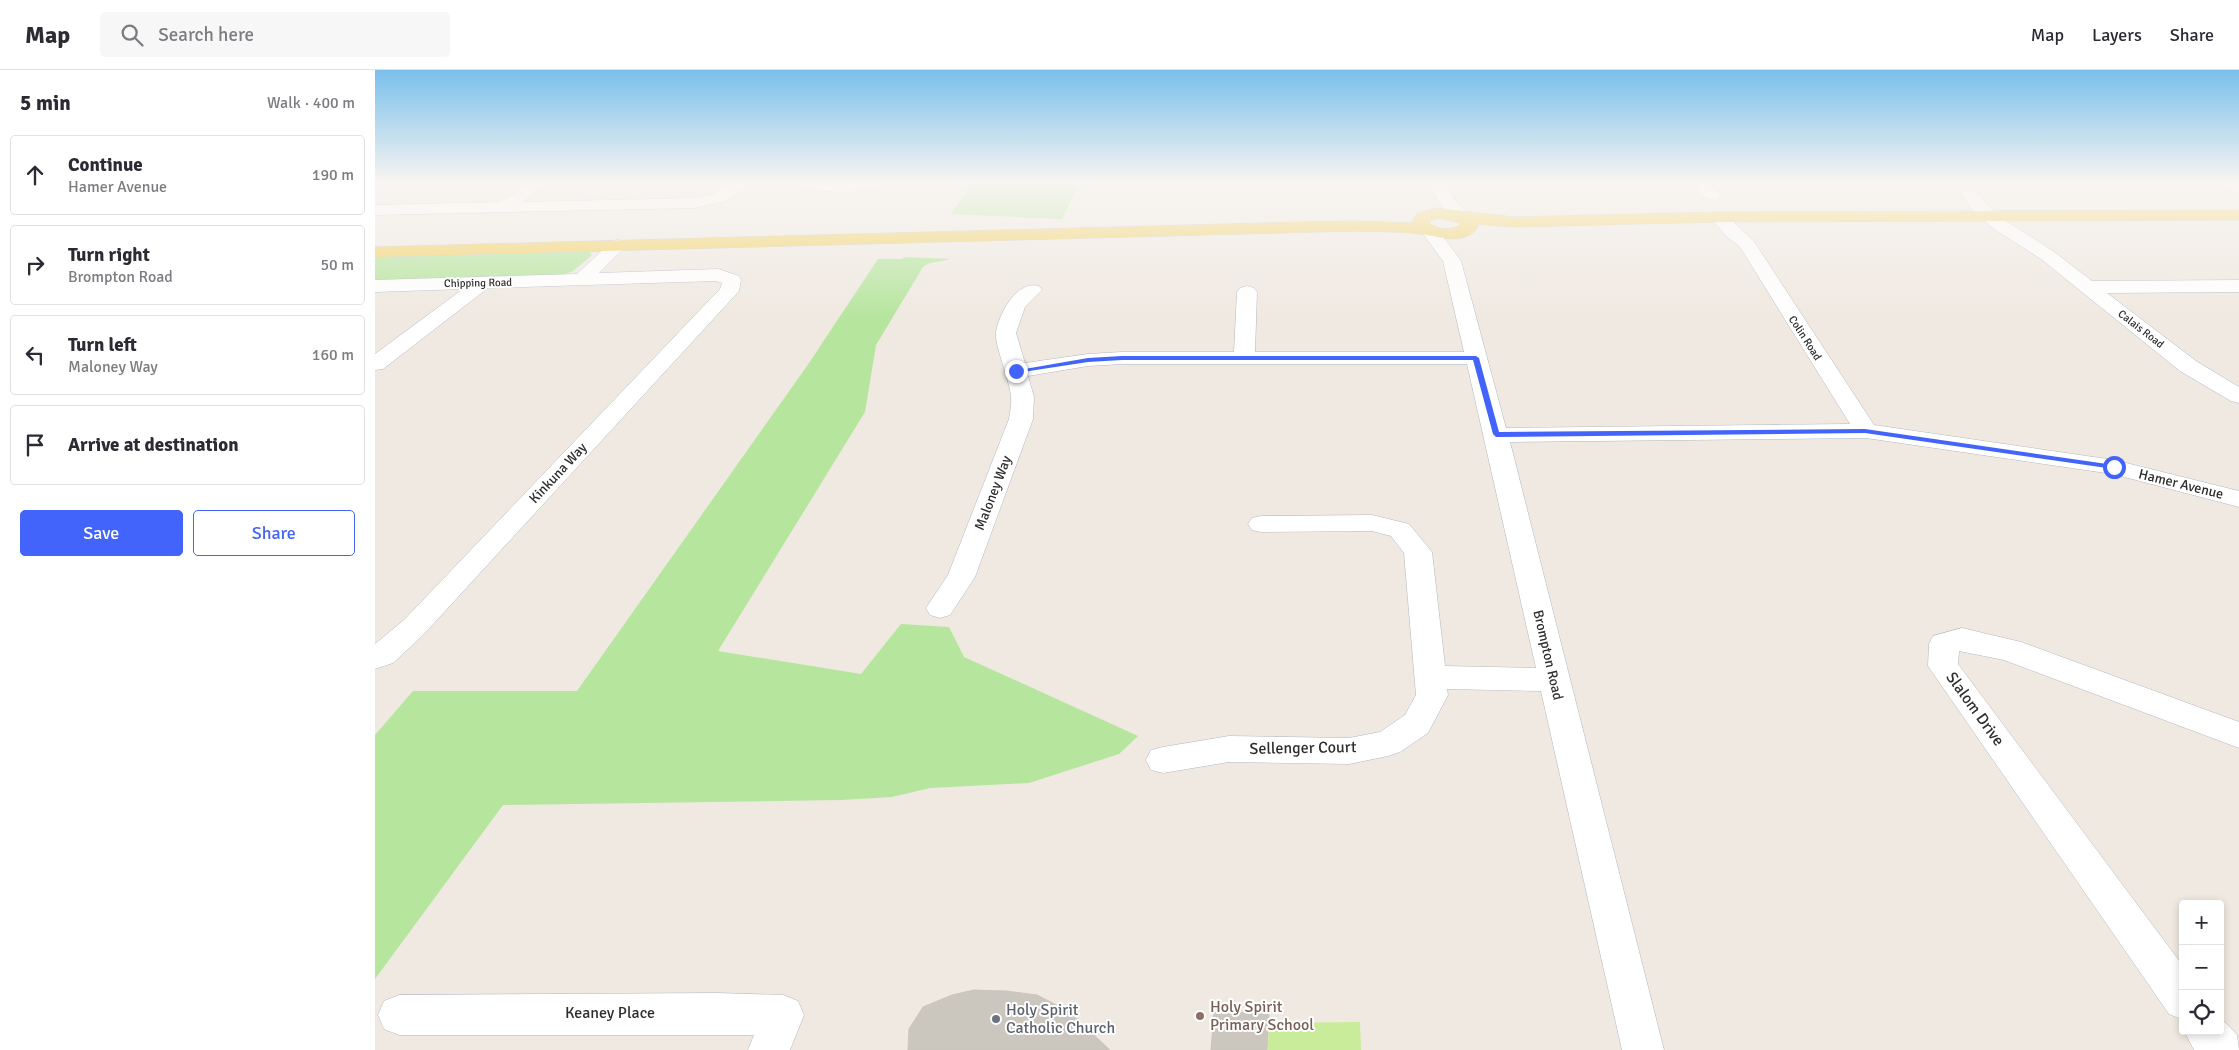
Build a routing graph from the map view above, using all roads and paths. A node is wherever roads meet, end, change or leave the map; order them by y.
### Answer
1 (1324, 227) edge
2 (1428, 227) edge
3 (1462, 227) edge
4 (1736, 227) edge
5 (2013, 227) edge
6 (618, 244) junction
7 (375, 252) edge
8 (1452, 261) junction
9 (581, 280) junction
10 (732, 280) joint
11 (483, 283) junction
12 (375, 286) edge
13 (2239, 286) edge
14 (2088, 287) junction
15 (1032, 290) dead end
16 (1247, 292) dead end
17 (1476, 358) junction
18 (1244, 359) junction
19 (375, 364) edge
20 (1016, 371) junction
21 (2239, 396) edge
22 (1865, 431) junction
23 (1496, 434) junction
24 (2239, 499) edge
25 (1261, 524) dead end
26 (940, 608) dead end
27 (375, 658) edge
28 (1431, 676) junction
29 (1554, 680) junction
30 (2239, 735) edge
31 (1163, 760) dead end
32 (2179, 994) edge
33 (399, 1015) dead end
34 (2209, 1035) edge
35 (769, 1050) edge
36 (1643, 1050) edge
37 (2222, 1050) edge

1 - 6 main road
2 - 8 street, Brompton Road
3 - 8 street
4 - 22 street, Colin Road
5 - 14 street, Calais Road
6 - 7 main road
6 - 9 street
8 - 17 street, Brompton Road
9 - 10 street, Chipping Road
9 - 11 street, Chipping Road
10 - 27 street, Kinkuna Way
11 - 12 street, Chipping Road
11 - 19 street
13 - 14 street
14 - 21 street, Calais Road
15 - 20 street, Maloney Way
16 - 18 street
17 - 18 street
17 - 23 street, Brompton Road
18 - 20 street
20 - 26 street, Maloney Way
22 - 23 street, Hamer Avenue
22 - 24 street, Hamer Avenue
23 - 29 street, Brompton Road
25 - 28 street, Sellenger Court
28 - 29 street
28 - 31 street, Sellenger Court
29 - 36 street, Brompton Road
30 - 32 street, Slalom Drive
33 - 35 street, Keaney Place
34 - 37 street

